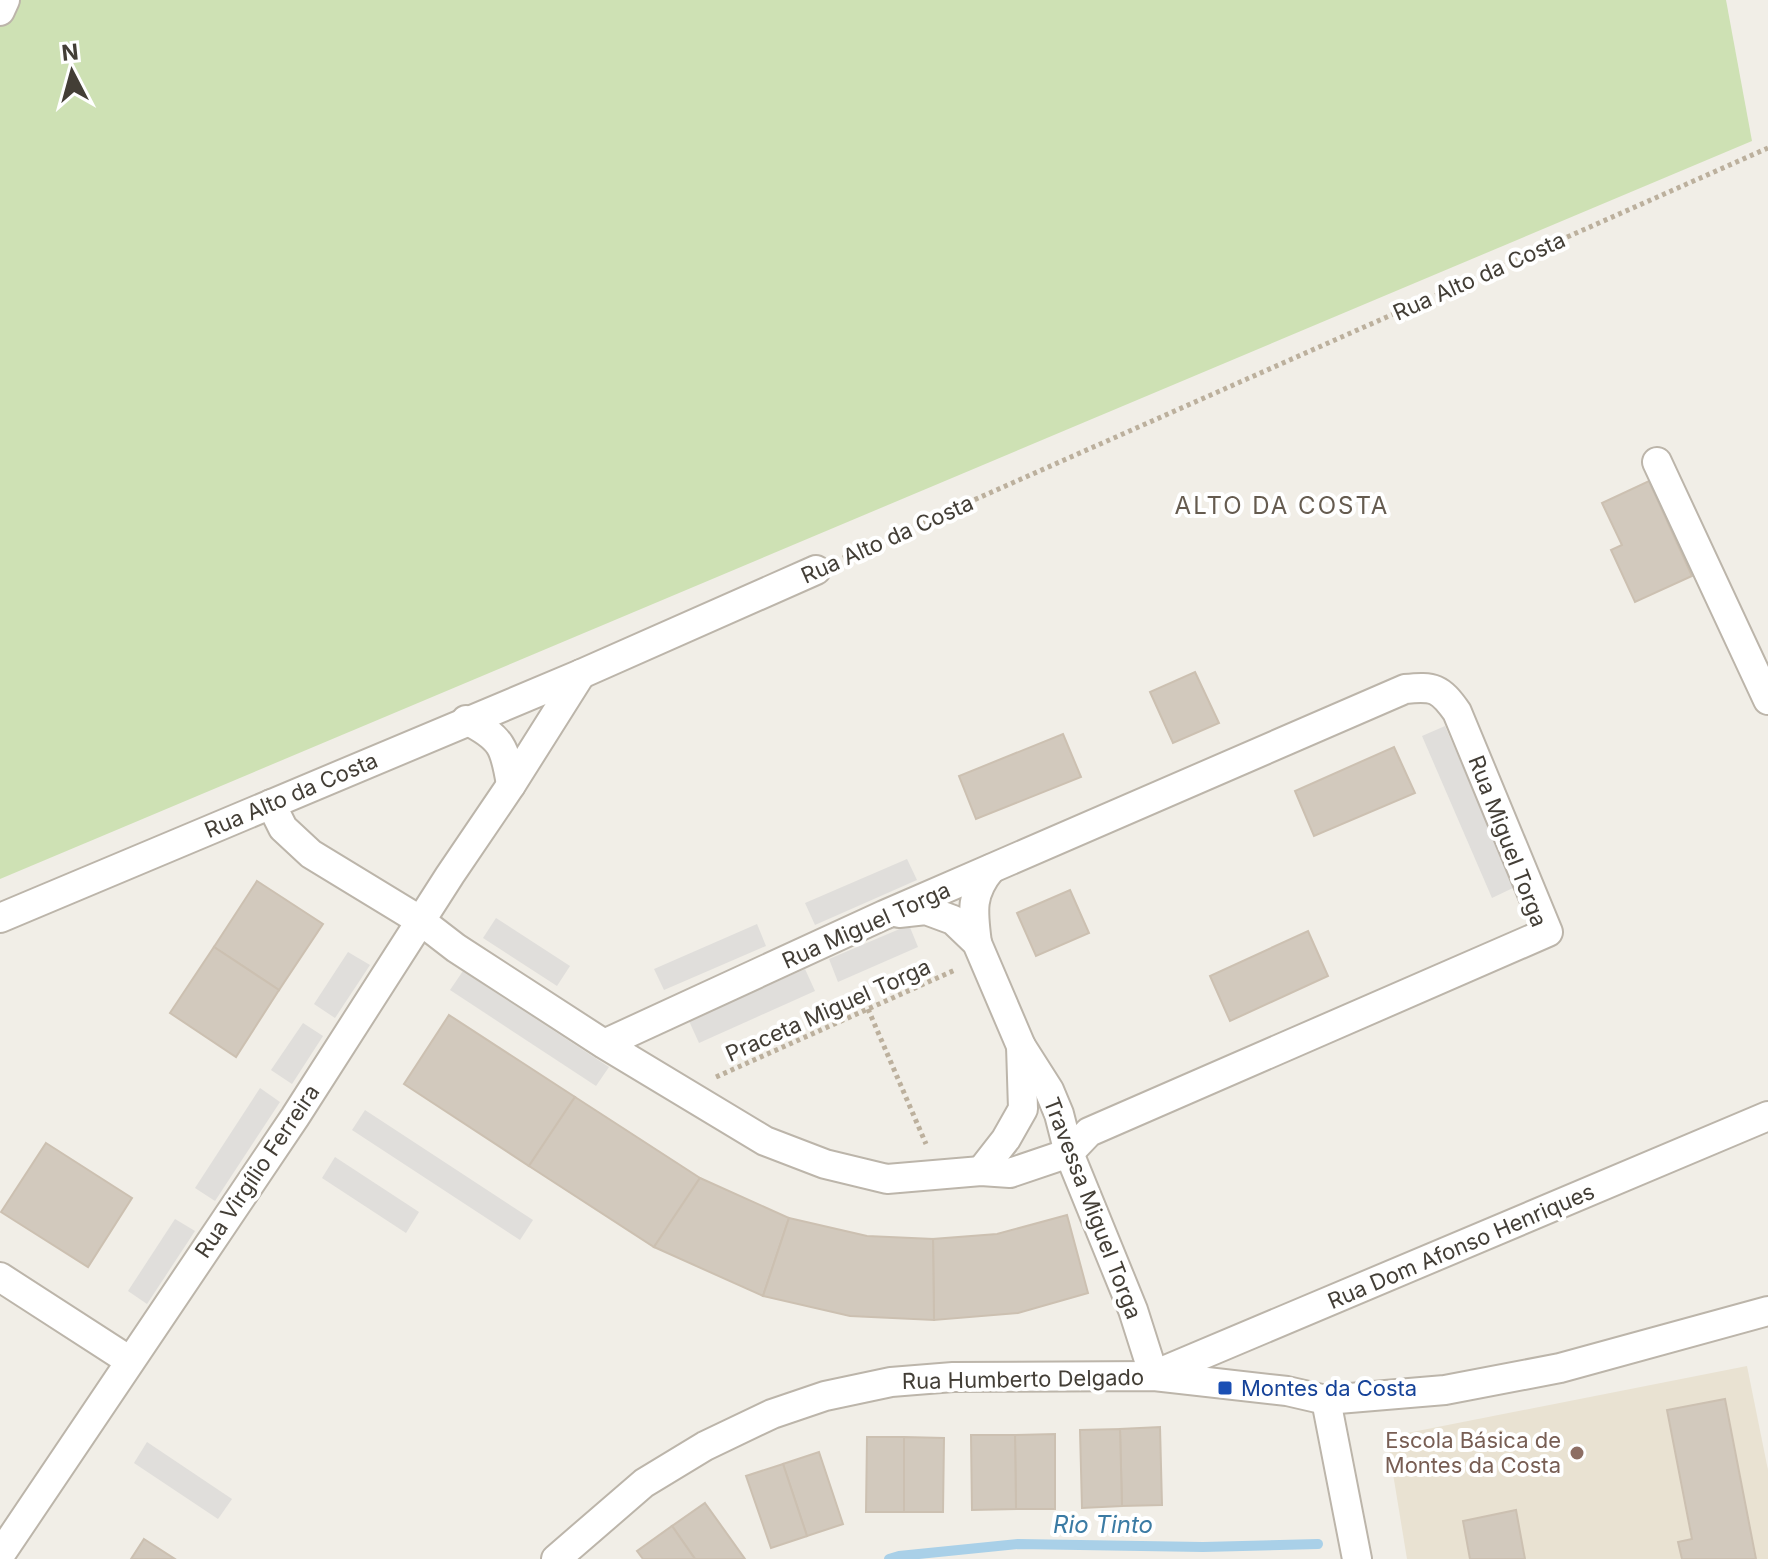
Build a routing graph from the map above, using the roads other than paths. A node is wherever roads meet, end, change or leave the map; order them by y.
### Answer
1 (5, 0) edge
2 (0, 11) edge
3 (1657, 462) dead end
4 (816, 570) road end
5 (581, 674) junction
6 (1768, 700) edge
7 (466, 720) junction
8 (511, 785) junction
9 (271, 804) junction
10 (991, 869) junction
11 (884, 915) junction
12 (0, 918) edge
13 (421, 921) junction
14 (967, 952) junction
15 (604, 1044) junction
16 (1021, 1046) junction
17 (1768, 1116) edge
18 (1069, 1153) junction
19 (981, 1171) junction
20 (0, 1277) edge
21 (1768, 1311) edge
22 (130, 1361) junction
23 (1154, 1376) junction
24 (1326, 1400) junction
25 (0, 1555) edge
26 (556, 1559) edge
27 (1357, 1559) edge

1 - 2 street
3 - 6 street
4 - 5 street, Rua Alto da Costa
5 - 7 street, Rua Alto da Costa
5 - 8 street, Rua Virgílio Ferreira
7 - 8 street
7 - 9 street, Rua Alto da Costa
8 - 13 street, Rua Virgílio Ferreira
9 - 12 street, Rua Alto da Costa
9 - 13 street, Rua Miguel Torga
10 - 11 street, Rua Miguel Torga
10 - 14 street, Travessa Miguel Torga
10 - 18 street, Rua Miguel Torga
11 - 14 street, Travessa Miguel Torga
11 - 15 street, Rua Miguel Torga
13 - 15 street, Rua Miguel Torga
13 - 22 street, Rua Virgílio Ferreira
14 - 16 street, Travessa Miguel Torga
15 - 19 street, Rua Miguel Torga
16 - 18 street, Travessa Miguel Torga
16 - 19 street, Travessa Miguel Torga
17 - 23 street, Rua Dom Afonso Henriques
18 - 19 street, Rua Miguel Torga
18 - 23 street, Travessa Miguel Torga
20 - 22 street
21 - 24 street, Rua Humberto Delgado
22 - 25 street, Rua Virgílio Ferreira
23 - 24 street, Rua Humberto Delgado
23 - 26 street, Rua Humberto Delgado
24 - 27 street

